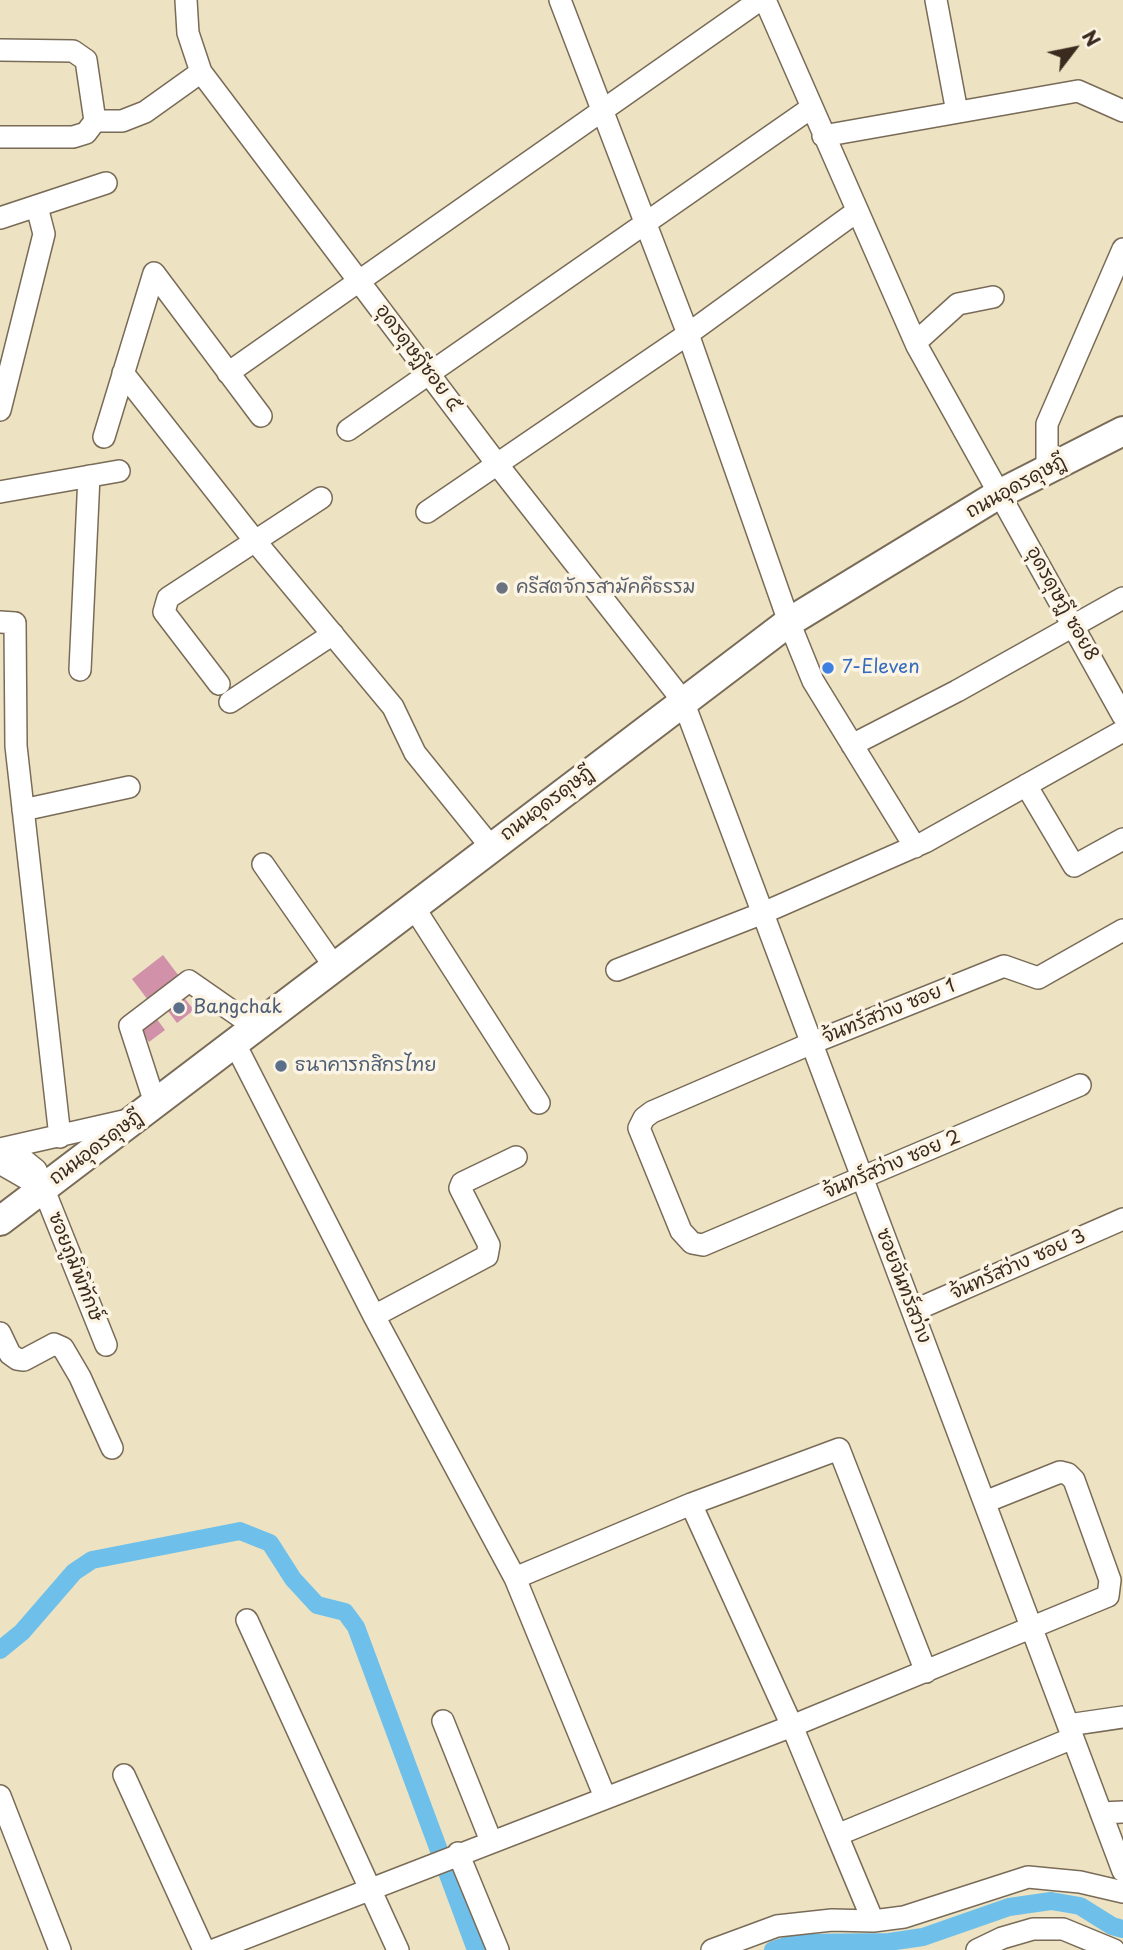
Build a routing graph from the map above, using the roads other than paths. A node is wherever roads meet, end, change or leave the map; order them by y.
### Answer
1 (186, 0) edge
2 (561, 0) edge
3 (762, 0) edge
4 (936, 0) edge
5 (0, 50) edge
6 (201, 72) junction
7 (811, 108) junction
8 (600, 111) junction
9 (1123, 111) edge
10 (957, 113) junction
11 (96, 121) junction
12 (823, 136) junction
13 (0, 137) edge
14 (106, 183) dead end
15 (37, 207) junction
16 (856, 212) junction
17 (0, 218) edge
18 (646, 222) junction
19 (1123, 249) edge
20 (358, 279) junction
21 (993, 296) dead end
22 (688, 334) junction
23 (916, 342) junction
24 (123, 373) junction
25 (228, 373) junction
26 (429, 374) junction
27 (0, 410) edge
28 (261, 416) dead end
29 (348, 430) dead end
30 (1123, 431) edge
31 (104, 436) dead end
32 (497, 464) junction
33 (1047, 468) junction
34 (119, 471) dead end
35 (89, 476) junction
36 (0, 492) edge
37 (999, 494) junction
38 (321, 498) dead end
39 (427, 512) dead end
40 (255, 541) junction
41 (1123, 598) edge
42 (0, 622) edge
43 (789, 622) junction
44 (1074, 625) junction
45 (333, 634) junction
46 (80, 670) dead end
47 (6, 696) edge
48 (683, 701) junction
49 (1123, 716) edge
50 (1123, 730) edge
51 (852, 745) junction
52 (8, 748) edge
53 (1026, 785) junction
54 (129, 786) dead end
55 (23, 810) junction
56 (1123, 839) edge
57 (491, 847) junction
58 (915, 847) junction
59 (263, 864) dead end
60 (413, 906) junction
61 (763, 913) junction
62 (1123, 930) edge
63 (334, 966) junction
64 (618, 970) dead end
65 (244, 1034) junction
66 (812, 1043) junction
67 (1080, 1085) dead end
68 (539, 1103) dead end
69 (145, 1110) junction
70 (60, 1137) junction
71 (0, 1151) edge
72 (516, 1157) dead end
73 (0, 1163) edge
74 (863, 1178) junction
75 (43, 1188) junction
76 (1123, 1219) edge
77 (0, 1221) edge
78 (703, 1245) joint
79 (913, 1311) junction
80 (374, 1316) junction
81 (0, 1333) edge
82 (106, 1345) dead end
83 (112, 1448) dead end
84 (985, 1502) junction
85 (691, 1504) junction
86 (516, 1578) junction
87 (247, 1620) dead end
88 (1032, 1629) junction
89 (926, 1672) junction
90 (1123, 1717) edge
91 (443, 1721) dead end
92 (792, 1726) junction
93 (1071, 1732) junction
94 (124, 1774) dead end
95 (0, 1796) edge
96 (605, 1797) junction
97 (1123, 1812) edge
98 (1101, 1813) junction
99 (837, 1835) junction
100 (491, 1841) junction
101 (447, 1857) junction
102 (1123, 1871) edge
103 (368, 1888) junction
104 (1123, 1892) edge
105 (873, 1921) junction
106 (1103, 1948) edge
107 (60, 1950) edge
108 (204, 1950) edge
109 (214, 1950) edge
110 (398, 1950) edge
111 (498, 1950) edge
112 (712, 1950) edge
113 (977, 1950) edge

1 - 6 street, อุดรดุษฎีซอย ๕
2 - 8 street
3 - 7 street, อุดรดุษฎี ซอย8
3 - 8 street
4 - 10 street
5 - 11 street
6 - 11 street
6 - 20 street, อุดรดุษฎีซอย ๕
7 - 12 street, อุดรดุษฎี ซอย8
7 - 18 street
8 - 18 street
8 - 20 street
9 - 10 street
10 - 12 street
11 - 13 street
12 - 16 street, อุดรดุษฎี ซอย8
14 - 15 street
15 - 17 street
15 - 27 street
16 - 22 street
16 - 23 street, อุดรดุษฎี ซอย8
18 - 22 street
18 - 26 street
19 - 33 street
20 - 25 street
20 - 26 street, อุดรดุษฎีซอย ๕
21 - 23 street
22 - 32 street
22 - 43 street
23 - 37 street, อุดรดุษฎี ซอย8
24 - 25 street
24 - 31 street
24 - 40 street
25 - 28 street
26 - 29 street
26 - 32 street, อุดรดุษฎีซอย ๕
30 - 33 main road, ถนนอุดรดุษฎี
32 - 39 street
32 - 48 street, อุดรดุษฎีซอย ๕
33 - 37 main road, ถนนอุดรดุษฎี
34 - 35 street
35 - 36 street
35 - 46 street
37 - 43 main road, ถนนอุดรดุษฎี
37 - 44 street, อุดรดุษฎี ซอย8
38 - 40 street
40 - 45 street
40 - 45 street
41 - 44 street
42 - 47 street
43 - 48 main road, ถนนอุดรดุษฎี
43 - 51 street
44 - 49 street, อุดรดุษฎี ซอย8
44 - 51 street
45 - 57 street
47 - 52 street
48 - 57 main road, ถนนอุดรดุษฎี
48 - 61 street, ซอยจันทร์สว่าง
50 - 53 street
51 - 58 street
52 - 55 street
53 - 56 street
53 - 58 street
54 - 55 street
55 - 70 street
57 - 60 main road, ถนนอุดรดุษฎี
58 - 61 street
59 - 63 street
60 - 63 main road, ถนนอุดรดุษฎี
60 - 68 street
61 - 64 street
61 - 66 street, ซอยจันทร์สว่าง
62 - 66 street, จ้นทร์สว่าง ซอย 1
63 - 65 main road, ถนนอุดรดุษฎี
65 - 69 main road, ถนนอุดรดุษฎี
65 - 69 street
65 - 80 street
66 - 74 street, ซอยจันทร์สว่าง
66 - 78 street, จ้นทร์สว่าง ซอย 1
67 - 74 street, จ้นทร์สว่าง ซอย 2
69 - 70 street
69 - 75 main road, ถนนอุดรดุษฎี
70 - 71 street
71 - 75 street, ซอยภูมิพิทักษ์
72 - 80 street
73 - 75 street
74 - 78 street, จ้นทร์สว่าง ซอย 2
74 - 79 street, ซอยจันทร์สว่าง
75 - 77 main road, ถนนอุดรดุษฎี
75 - 82 street, ซอยภูมิพิทักษ์
76 - 79 street, จ้นทร์สว่าง ซอย 3
79 - 84 street, ซอยจันทร์สว่าง
80 - 86 street
81 - 83 street
84 - 88 street, ซอยจันทร์สว่าง
84 - 88 street
85 - 86 street
85 - 89 street
85 - 92 street
86 - 96 street
87 - 103 street
88 - 89 street
88 - 93 street, ซอยจันทร์สว่าง
89 - 92 street
90 - 93 street
91 - 100 street
92 - 96 street
92 - 99 street
93 - 98 street, ซอยจันทร์สว่าง
93 - 99 street
94 - 108 street
95 - 107 street
96 - 100 street
97 - 98 street
98 - 102 street, ซอยจันทร์สว่าง
99 - 105 street
100 - 101 street
101 - 103 street
101 - 111 street
103 - 109 street
103 - 110 street
104 - 105 street
105 - 112 street
106 - 113 street

